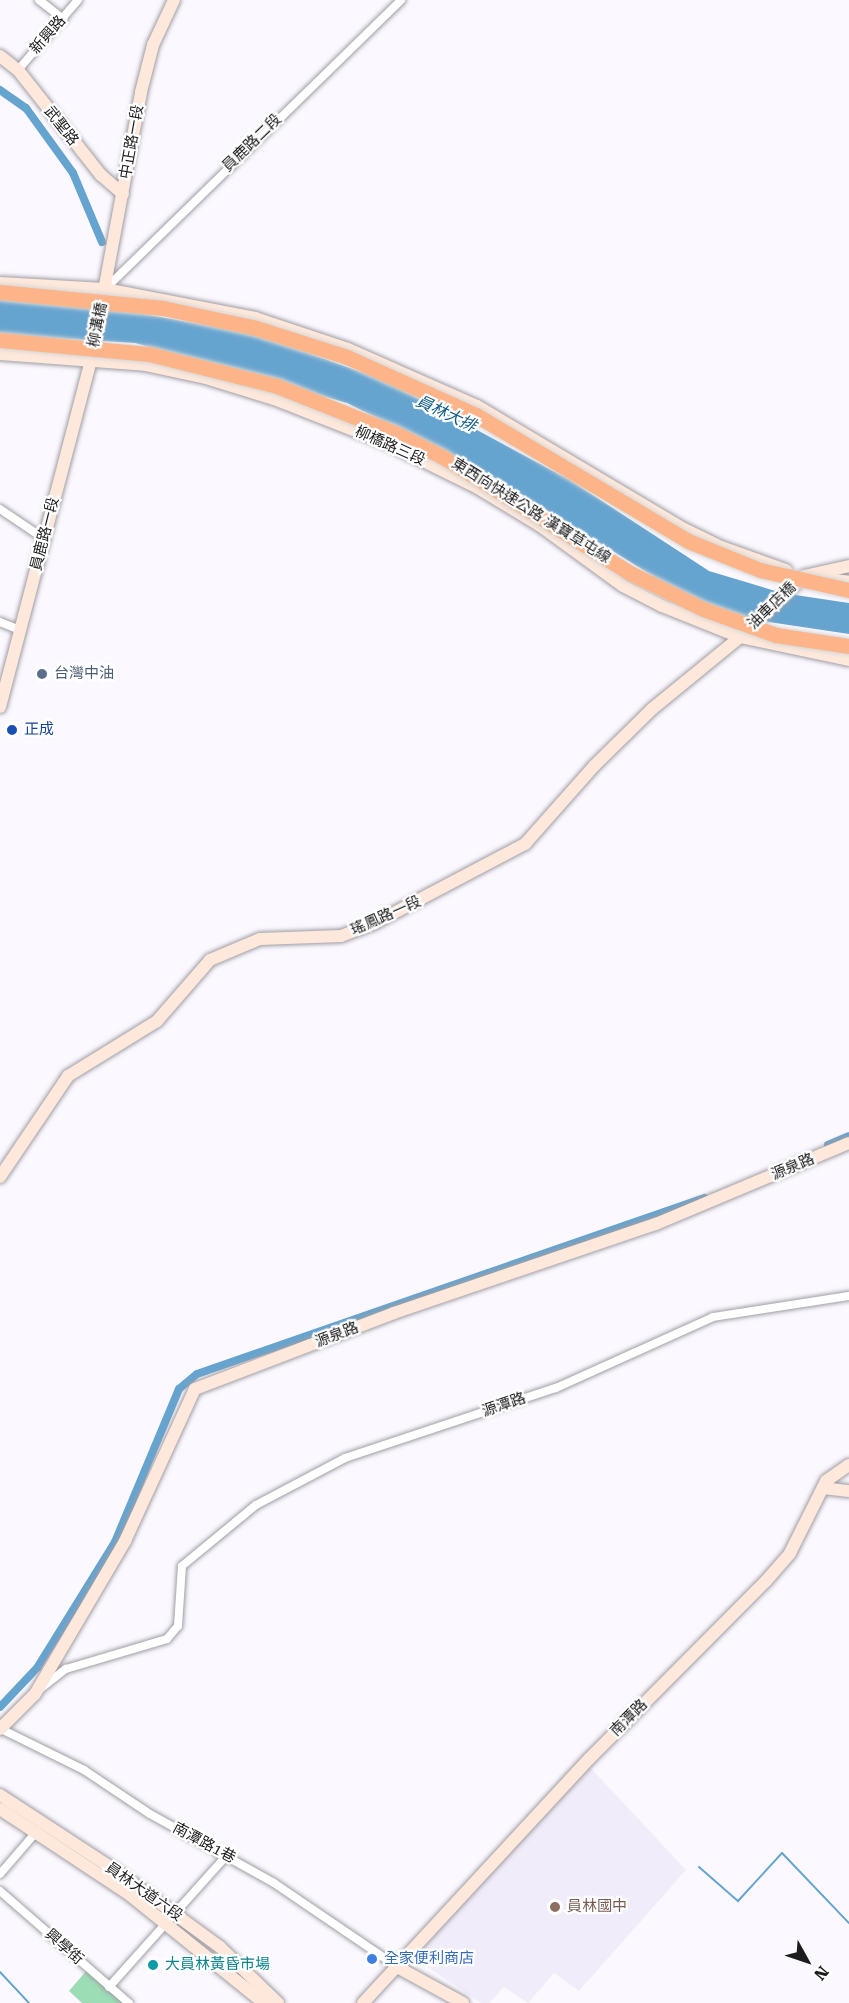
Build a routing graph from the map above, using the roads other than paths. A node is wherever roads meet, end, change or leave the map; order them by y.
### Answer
1 (39, 0) edge
2 (78, 0) edge
3 (174, 0) edge
4 (401, 0) edge
5 (63, 19) junction
6 (0, 56) edge
7 (18, 70) junction
8 (123, 194) junction
9 (0, 283) edge
10 (105, 289) junction
11 (0, 292) edge
12 (0, 340) edge
13 (0, 354) edge
14 (90, 360) junction
15 (0, 509) edge
16 (44, 538) junction
17 (849, 566) edge
18 (804, 576) junction
19 (849, 582) edge
20 (849, 590) edge
21 (0, 622) edge
22 (20, 630) junction
23 (740, 637) junction
24 (849, 646) edge
25 (849, 660) edge
26 (0, 708) edge
27 (849, 1143) edge
28 (0, 1177) edge
29 (849, 1296) edge
30 (849, 1465) edge
31 (822, 1488) junction
32 (849, 1491) edge
33 (35, 1694) junction
34 (0, 1728) edge
35 (0, 1795) edge
36 (0, 1809) edge
37 (38, 1831) junction
38 (227, 1855) junction
39 (0, 1874) edge
40 (0, 1891) edge
41 (170, 1918) junction
42 (399, 1968) junction
43 (109, 1986) junction
44 (129, 2003) edge
45 (264, 2003) edge
46 (278, 2003) edge
47 (363, 2003) edge
48 (463, 2003) edge

1 - 5 street
2 - 5 street, 新興路
3 - 8 main road, 中正路一段
4 - 10 street, 員鹿路二段
5 - 7 street, 新興路
6 - 7 main road, 武聖路
7 - 8 main road, 武聖路
8 - 10 main road, 中正路一段
9 - 10 main road
10 - 14 main road, 柳溝橋
10 - 18 main road
11 - 20 highway, bridge
12 - 24 highway, 東西向快速公路 漢寶草屯線, bridge
13 - 14 main road, 柳橋路三段
14 - 16 main road, 員鹿路一段
14 - 23 main road, 柳橋路三段
15 - 16 street
16 - 22 main road, 員鹿路一段
17 - 18 main road
18 - 19 main road
18 - 23 main road, 油車店橋
21 - 22 street
22 - 26 main road, 員鹿路一段
23 - 25 main road, 柳橋路三段
23 - 28 main road, 瑤鳳路一段
27 - 33 main road, 源泉路
29 - 33 street, 源潭路
30 - 31 main road, 南潭路
31 - 32 main road
31 - 42 main road, 南潭路
33 - 34 main road, 源泉路
34 - 38 street, 南潭路1巷
35 - 41 main road, 員林大道六段
36 - 37 main road, 員林大道六段
37 - 39 street
37 - 41 main road, 員林大道六段
38 - 41 street
38 - 42 street, 南潭路1巷
40 - 43 street, 興學街
41 - 43 street
41 - 45 main road, 員林大道六段
41 - 46 main road, 員林大道六段
42 - 47 main road, 南潭路
42 - 48 main road
43 - 44 street, 興學街

